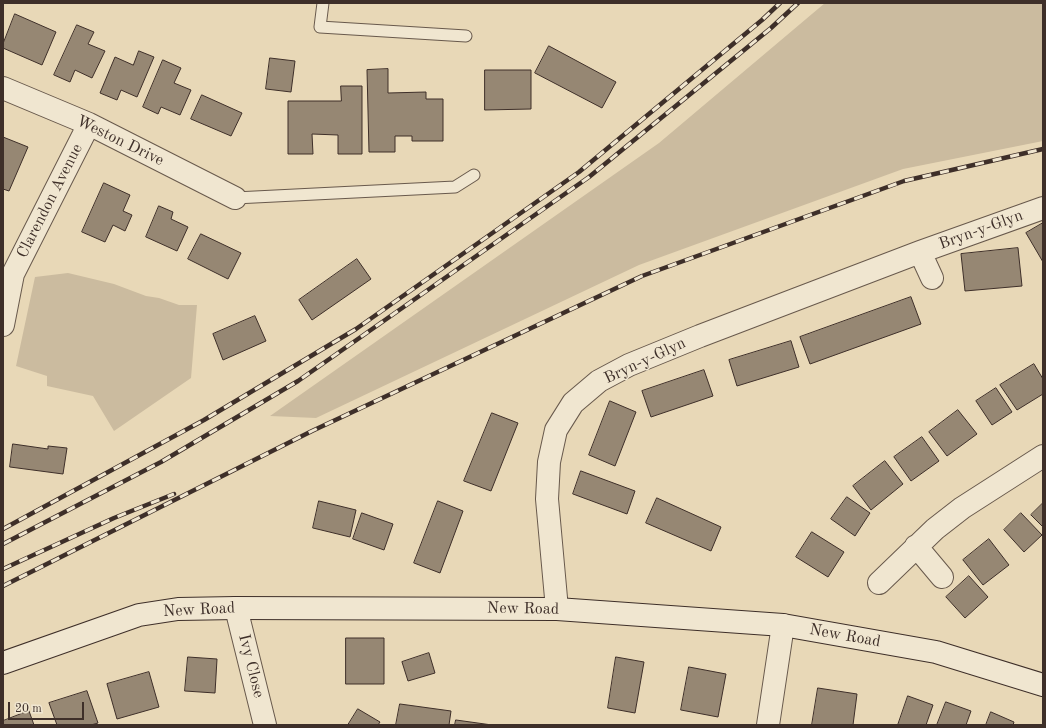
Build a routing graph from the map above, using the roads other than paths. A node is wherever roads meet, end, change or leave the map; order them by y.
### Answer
1 (323, 3) edge
2 (466, 36) dead end
3 (3, 88) edge
4 (89, 124) junction
5 (474, 175) dead end
6 (235, 198) joint
7 (1043, 208) edge
8 (920, 252) junction
9 (932, 278) dead end
10 (3, 325) edge
11 (1043, 456) edge
12 (916, 546) junction
13 (942, 577) dead end
14 (879, 583) dead end
15 (236, 608) junction
16 (557, 609) junction
17 (783, 625) junction
18 (3, 663) edge
19 (1043, 685) edge
20 (265, 725) edge
21 (768, 725) edge

1 - 2 lane
3 - 4 street, Weston Drive
4 - 6 street, Weston Drive
4 - 10 street, Clarendon Avenue
5 - 6 lane
7 - 8 street, Bryn-y-Glyn
8 - 9 street, Bryn-y-Glyn
8 - 16 street, Bryn-y-Glyn
11 - 12 street
12 - 13 street
12 - 14 street
15 - 16 street, New Road
15 - 18 street, New Road
15 - 20 street, Ivy Close
16 - 17 street, New Road
17 - 19 street, New Road
17 - 21 street

